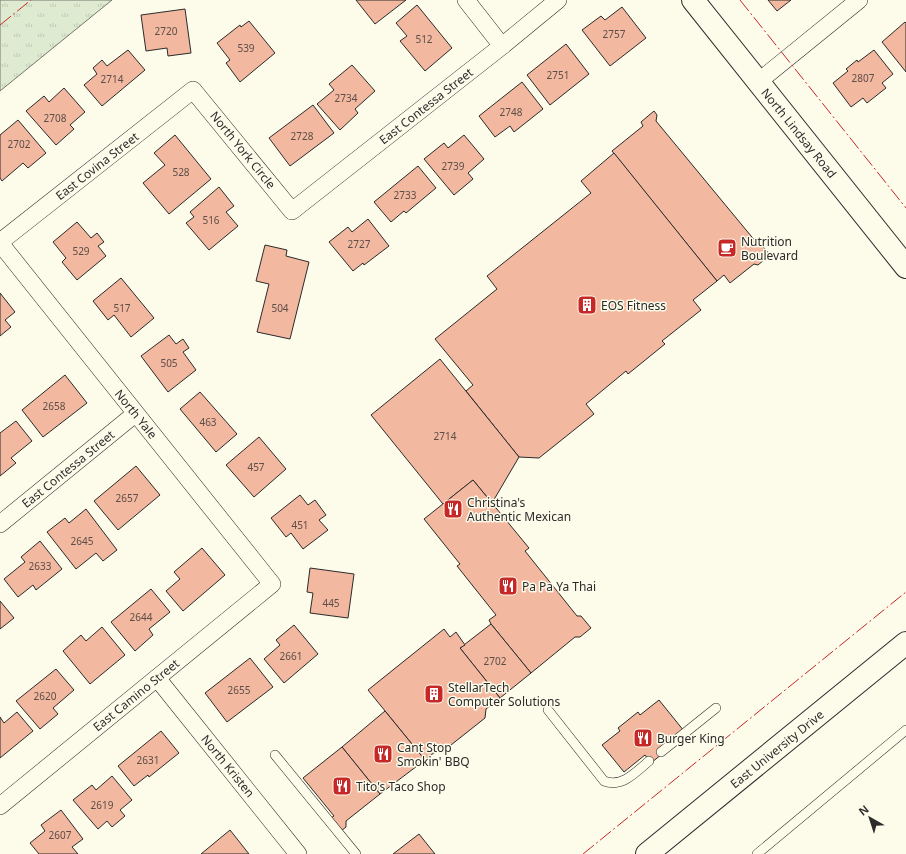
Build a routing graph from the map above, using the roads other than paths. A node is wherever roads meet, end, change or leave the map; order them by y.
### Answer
1 (466, 0) edge
2 (558, 0) edge
3 (692, 0) edge
4 (859, 0) edge
5 (502, 46) junction
6 (758, 82) junction
7 (193, 90) joint
8 (292, 211) joint
9 (0, 243) edge
10 (906, 267) edge
11 (135, 414) junction
12 (0, 524) edge
13 (272, 584) joint
14 (906, 643) edge
15 (157, 678) junction
16 (716, 708) dead end
17 (548, 710) dead end
18 (906, 730) edge
19 (660, 752) dead end
20 (275, 754) dead end
21 (649, 761) dead end
22 (0, 806) edge
23 (298, 854) edge
24 (356, 854) edge
25 (647, 854) edge
26 (757, 854) edge

1 - 5 street
2 - 5 street, East Contessa Street
3 - 6 main road, North Lindsay Road
4 - 6 street
5 - 8 street, East Contessa Street
6 - 10 main road, North Lindsay Road
7 - 8 street, North York Circle
7 - 9 street, East Covina Street
9 - 11 street, North Yale
11 - 12 street, East Contessa Street
11 - 13 street, North Yale
13 - 15 street, East Camino Street
14 - 25 main road, East University Drive
15 - 22 street, East Camino Street
15 - 23 street, North Kristen
16 - 19 lane
17 - 21 lane
18 - 26 lane
20 - 24 lane

